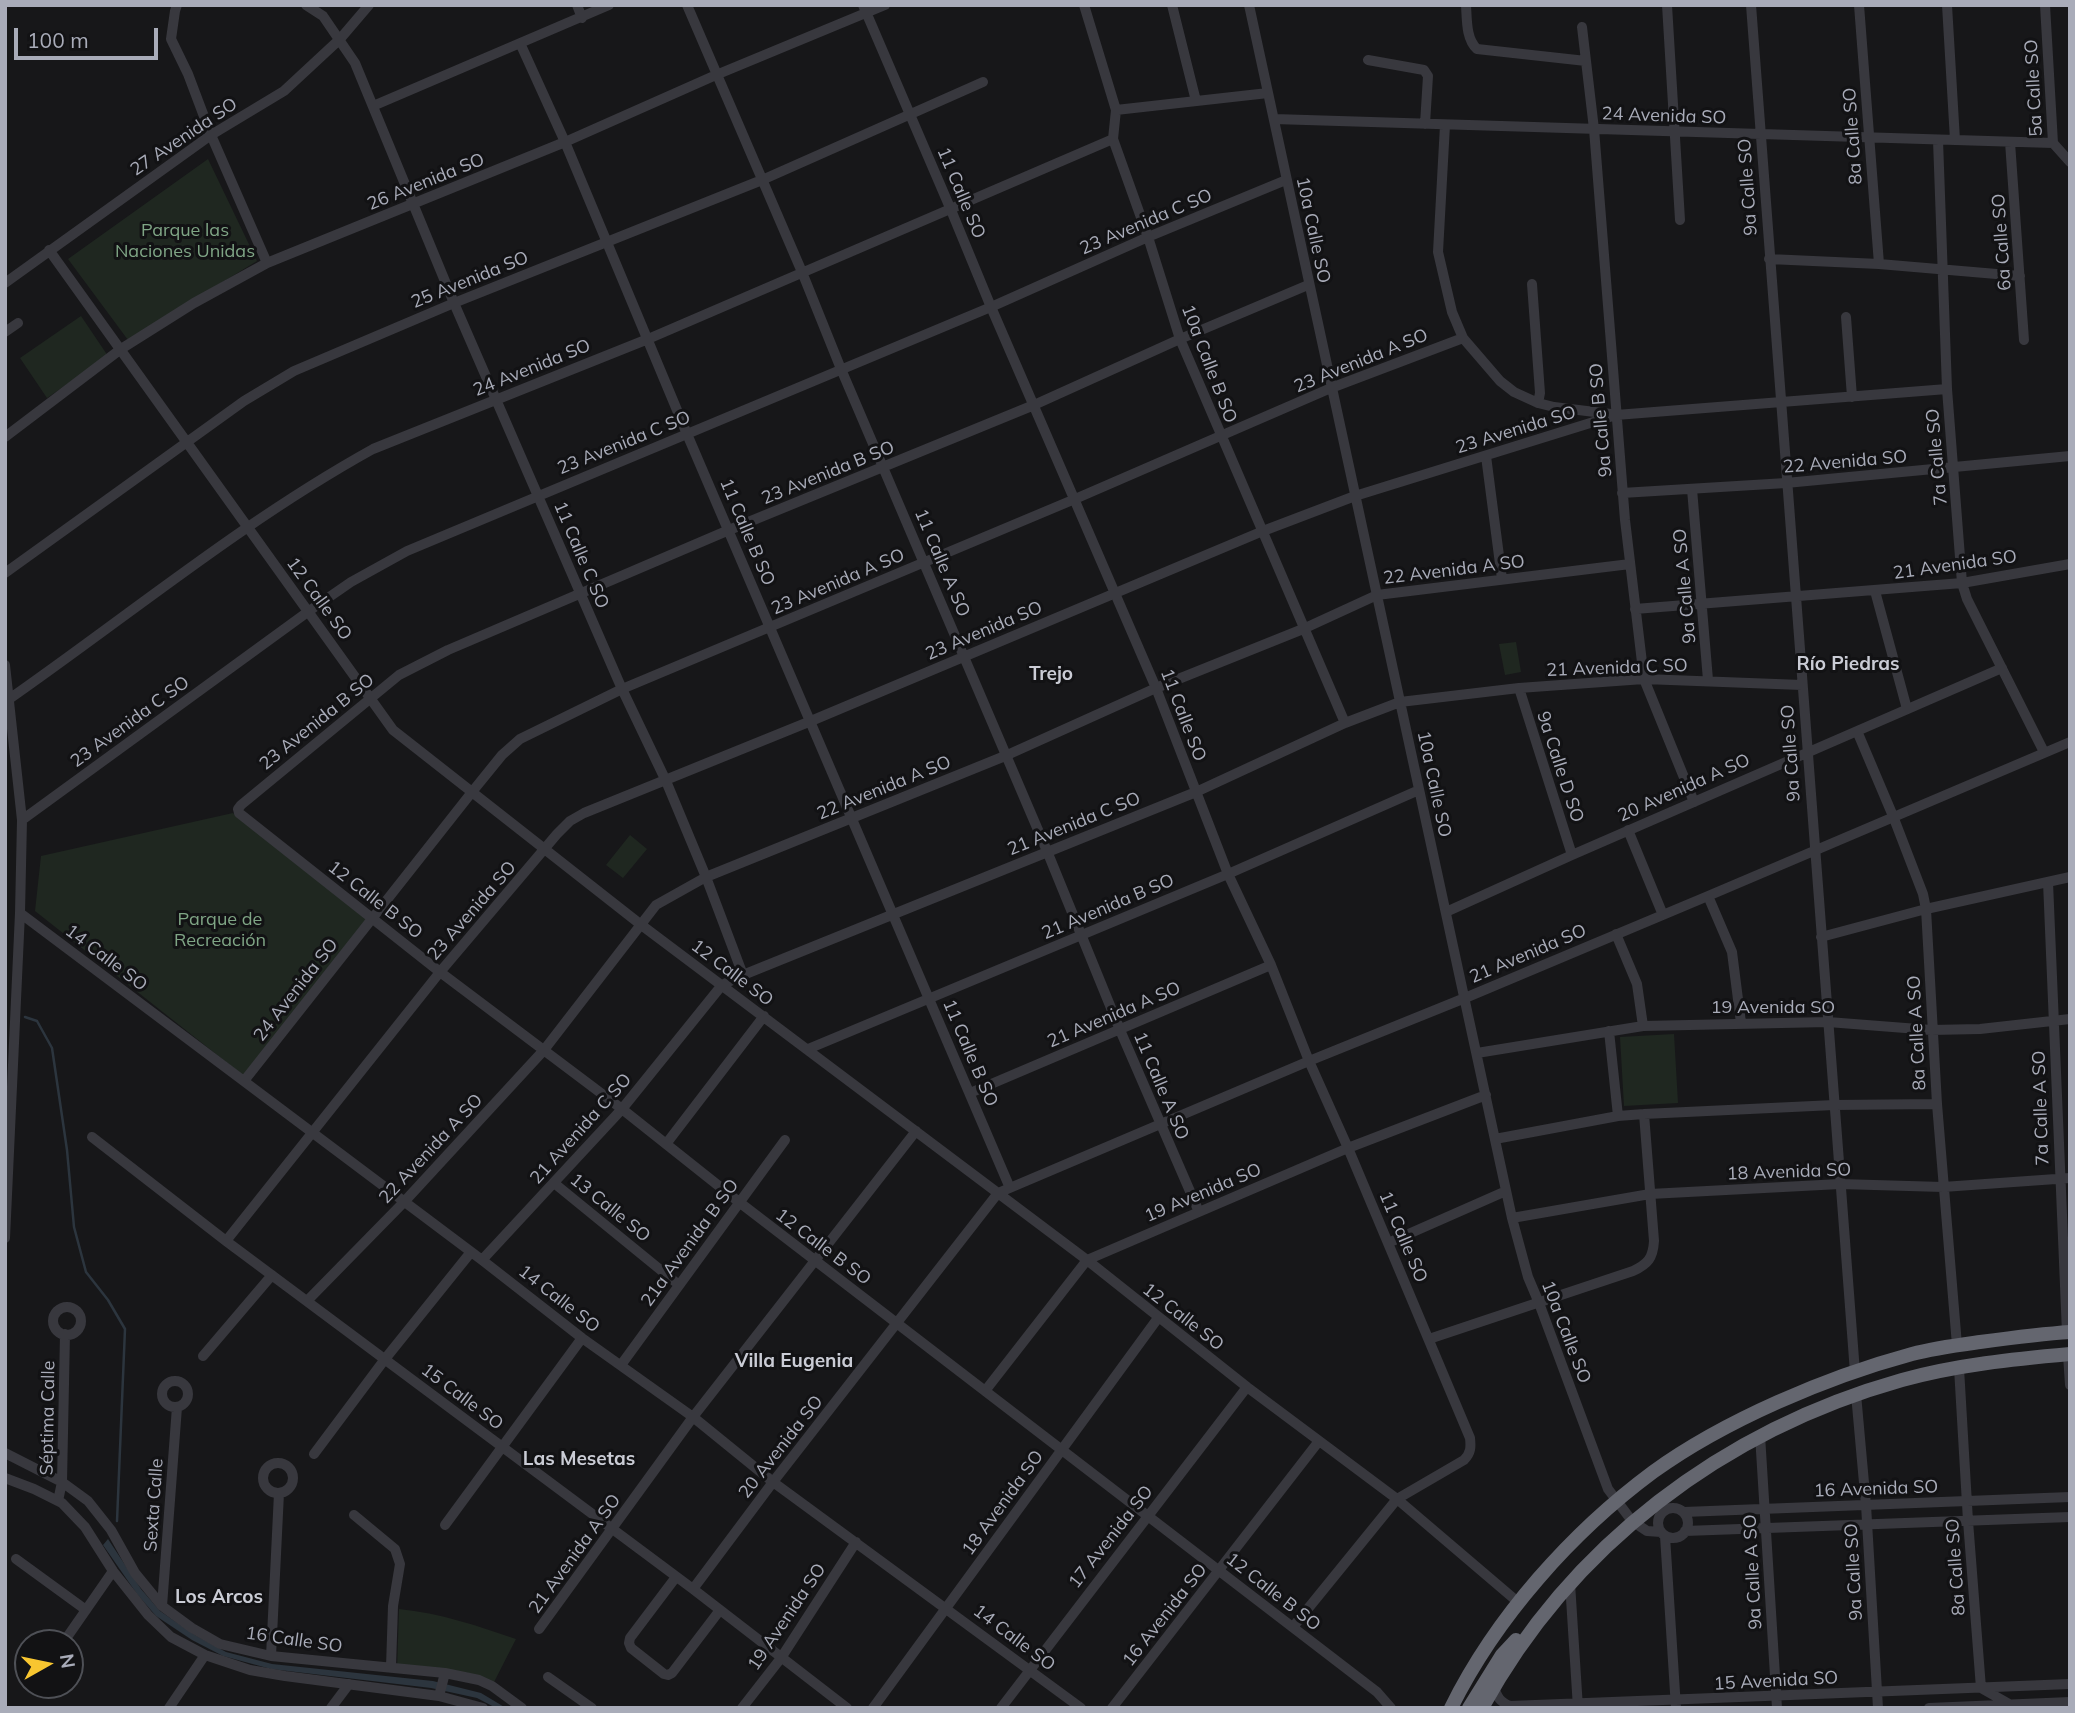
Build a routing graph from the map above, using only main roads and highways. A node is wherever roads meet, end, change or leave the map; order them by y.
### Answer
1 (2068, 1332) edge
2 (2019, 1337) junction
3 (2069, 1354) edge
4 (1959, 1368) junction
5 (1855, 1372) junction
6 (1826, 1405) junction
7 (1540, 1618) junction
8 (1451, 1708) edge
9 (1469, 1708) edge
10 (1482, 1708) edge

1 - 2 highway
2 - 4 highway
2 - 5 highway
3 - 4 highway
4 - 6 highway
5 - 6 highway
5 - 8 highway
6 - 7 highway
7 - 9 highway
7 - 10 highway

